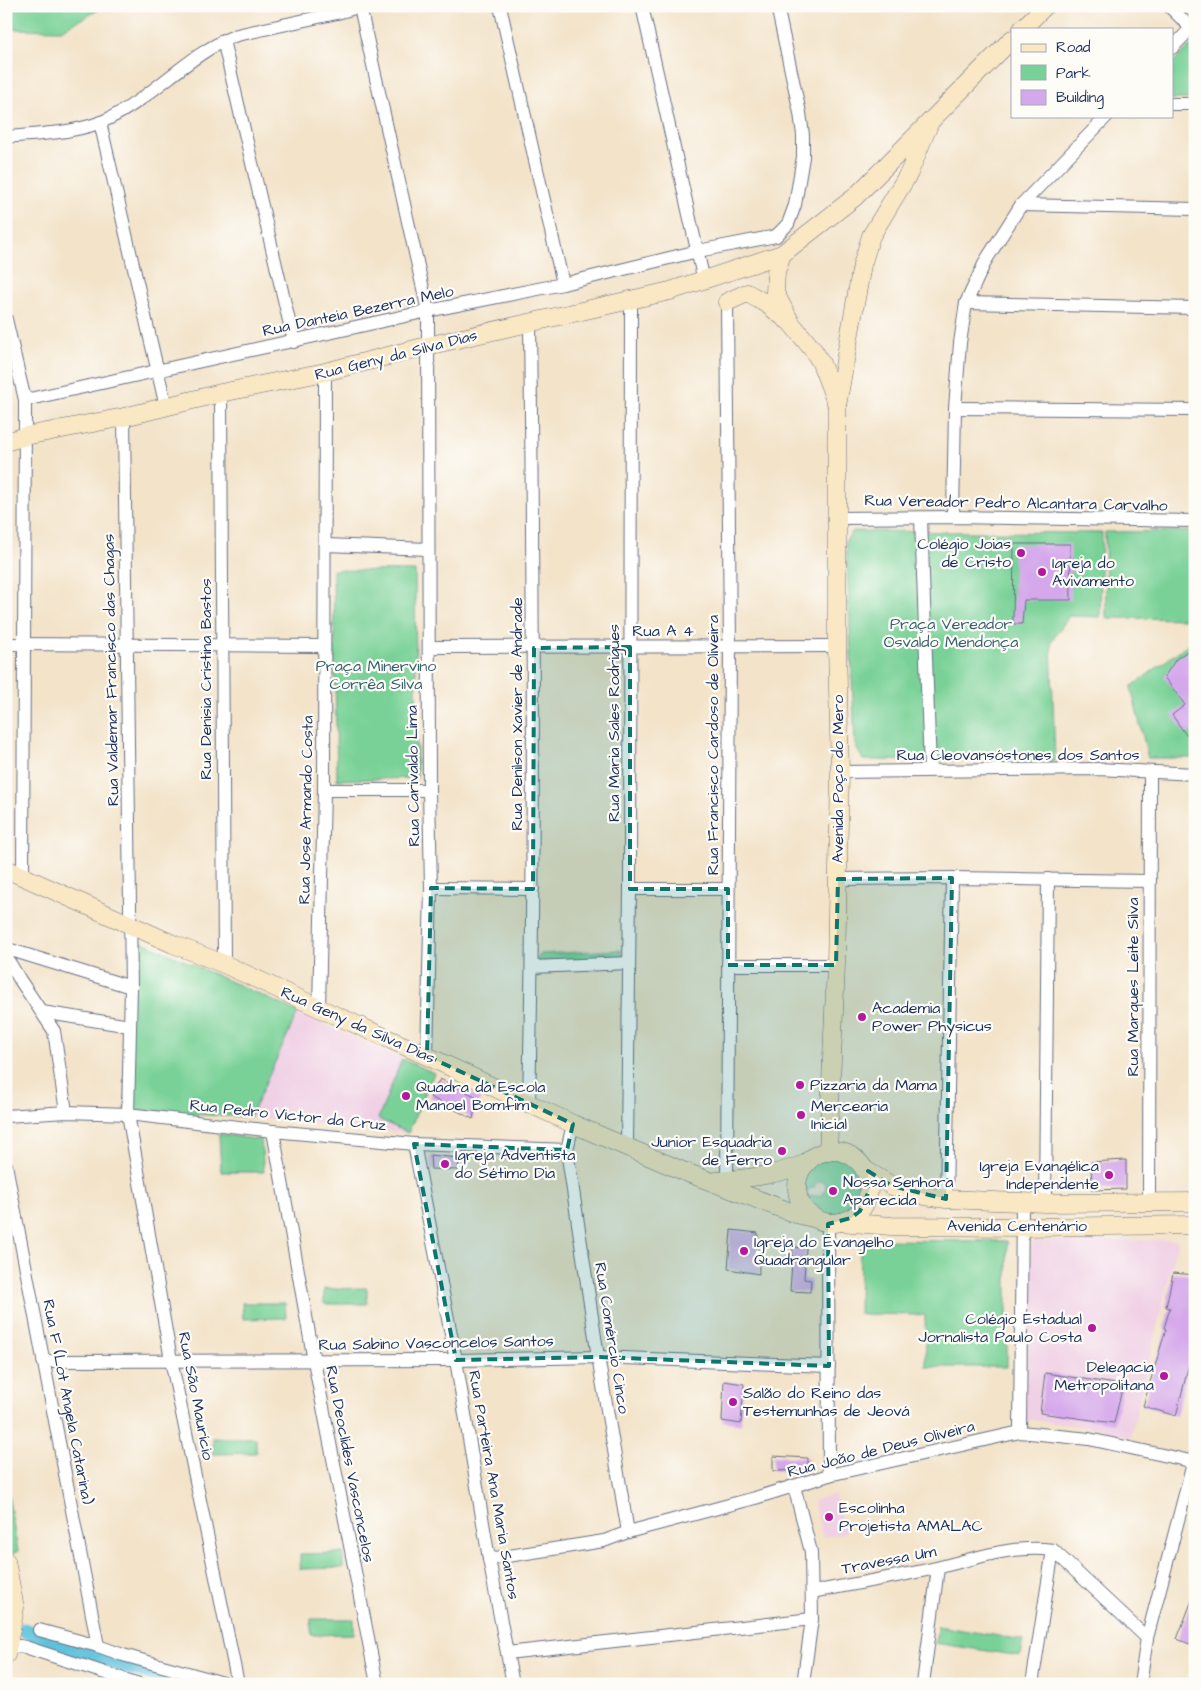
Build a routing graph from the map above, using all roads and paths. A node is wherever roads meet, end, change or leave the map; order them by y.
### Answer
1 (500, 6) edge
2 (642, 6) edge
3 (777, 6) edge
4 (1045, 6) edge
5 (1169, 6) edge
6 (361, 7) edge
7 (1193, 26) edge
8 (1023, 28) edge
9 (223, 40) junction
10 (1011, 40) edge
11 (1174, 46) edge
12 (1174, 104) edge
13 (1195, 104) edge
14 (1105, 118) edge
15 (100, 122) junction
16 (930, 122) junction
17 (6, 137) edge
18 (1021, 205) junction
19 (1195, 209) edge
20 (776, 236) junction
21 (698, 251) junction
22 (782, 254) junction
23 (704, 281) junction
24 (563, 284) junction
25 (630, 300) junction
26 (728, 302) joint
27 (966, 303) junction
28 (1195, 308) edge
29 (428, 311) junction
30 (6, 319) edge
31 (530, 323) junction
32 (791, 323) junction
33 (294, 342) junction
34 (427, 346) junction
35 (158, 370) junction
36 (325, 372) junction
37 (221, 394) junction
38 (25, 400) junction
39 (837, 406) junction
40 (166, 407) junction
41 (955, 408) junction
42 (1195, 410) edge
43 (124, 417) junction
44 (26, 436) junction
45 (6, 442) edge
46 (953, 517) junction
47 (836, 518) junction
48 (920, 518) junction
49 (1195, 521) edge
50 (326, 545) junction
51 (428, 549) junction
52 (6, 644) edge
53 (25, 644) junction
54 (127, 645) junction
55 (222, 645) junction
56 (324, 646) junction
57 (429, 646) junction
58 (837, 646) junction
59 (630, 647) junction
60 (730, 647) junction
61 (534, 648) junction
62 (930, 770) junction
63 (840, 772) junction
64 (1150, 772) junction
65 (1195, 774) edge
66 (324, 790) junction
67 (428, 790) junction
68 (6, 869) edge
69 (23, 877) junction
70 (952, 878) junction
71 (838, 879) junction
72 (1048, 879) junction
73 (1150, 881) junction
74 (431, 888) junction
75 (532, 889) junction
76 (630, 889) junction
77 (728, 889) junction
78 (130, 923) junction
79 (6, 952) edge
80 (629, 963) junction
81 (224, 964) junction
82 (728, 965) junction
83 (836, 965) junction
84 (532, 967) junction
85 (131, 987) junction
86 (319, 1008) junction
87 (42, 1012) junction
88 (130, 1026) junction
89 (427, 1056) junction
90 (529, 1104) junction
91 (66, 1112) junction
92 (128, 1114) junction
93 (6, 1116) edge
94 (573, 1124) junction
95 (273, 1132) junction
96 (414, 1144) junction
97 (627, 1146) junction
98 (566, 1150) junction
99 (828, 1152) junction
100 (807, 1163) junction
101 (6, 1165) edge
102 (864, 1169) junction
103 (722, 1183) junction
104 (946, 1199) junction
105 (1022, 1202) junction
106 (1156, 1202) junction
107 (1195, 1202) edge
108 (1045, 1203) junction
109 (828, 1222) junction
110 (1195, 1225) edge
111 (1162, 1226) junction
112 (1021, 1227) junction
113 (598, 1357) junction
114 (171, 1360) junction
115 (314, 1360) junction
116 (456, 1360) junction
117 (43, 1361) junction
118 (829, 1366) junction
119 (1020, 1432) junction
120 (1194, 1460) edge
121 (828, 1475) junction
122 (794, 1486) junction
123 (628, 1532) junction
124 (1053, 1550) junction
125 (489, 1559) junction
126 (6, 1562) edge
127 (938, 1568) junction
128 (812, 1592) junction
129 (812, 1619) junction
130 (39, 1630) dead end
131 (1147, 1638) junction
132 (98, 1646) junction
133 (7, 1651) edge
134 (507, 1653) junction
135 (139, 1684) edge
136 (227, 1684) edge
137 (238, 1684) edge
138 (377, 1684) edge
139 (512, 1684) edge
140 (803, 1684) edge
141 (923, 1684) edge
142 (1032, 1684) edge
143 (1140, 1684) edge

1 - 24 street
2 - 21 street
3 - 20 street
4 - 8 main road
5 - 7 street
6 - 9 street
6 - 29 street, Rua Carivaldo Lima
7 - 11 street
9 - 15 street
9 - 33 street
10 - 16 main road, Avenida Poço do Mero
12 - 13 street
14 - 18 street
15 - 17 street
15 - 35 street
16 - 22 main road, Avenida Poço do Mero
16 - 39 main road, Avenida Poço do Mero
18 - 19 street
18 - 27 street
20 - 21 street, Rua Danteia Bezerra Melo
20 - 22 street
21 - 23 street
21 - 24 street, Rua Danteia Bezerra Melo
22 - 23 main road, Rua Geny da Silva Dias
22 - 32 main road, Avenida Poço do Mero
23 - 25 main road, Rua Geny da Silva Dias
24 - 29 street, Rua Danteia Bezerra Melo
25 - 31 main road, Rua Geny da Silva Dias
25 - 59 street, Rua Maria Sales Rodrigues
26 - 32 main road
26 - 60 street, Rua Francisco Cardoso de Oliveira
27 - 28 street
27 - 41 street
29 - 33 street, Rua Danteia Bezerra Melo
29 - 34 street, Rua Carivaldo Lima
30 - 38 street
31 - 34 main road, Rua Geny da Silva Dias
31 - 61 street, Rua Denilson Xavier de Andrade
32 - 39 main road, Avenida Poço do Mero
33 - 35 street, Rua Danteia Bezerra Melo
34 - 36 main road, Rua Geny da Silva Dias
34 - 51 street, Rua Carivaldo Lima
35 - 38 street, Rua Danteia Bezerra Melo
35 - 40 street
36 - 37 main road, Rua Geny da Silva Dias
36 - 50 street, Rua Jose Armando Costa
37 - 40 main road, Rua Geny da Silva Dias
37 - 55 street, Rua Denisia Cristina Bastos
38 - 44 street
39 - 47 main road, Avenida Poço do Mero
40 - 43 main road, Rua Geny da Silva Dias
41 - 42 street
41 - 46 street
43 - 44 main road, Rua Geny da Silva Dias
43 - 54 street, Rua Valdemar Francisco das Chagas
44 - 45 main road, Rua Geny da Silva Dias
44 - 53 street
46 - 48 street, Rua Vereador Pedro Alcantara Carvalho
46 - 49 street, Rua Vereador Pedro Alcantara Carvalho
47 - 48 street, Rua Vereador Pedro Alcantara Carvalho
47 - 58 main road, Avenida Poço do Mero
48 - 62 street
50 - 51 street
50 - 56 street, Rua Jose Armando Costa
51 - 57 street, Rua Carivaldo Lima
52 - 53 street
53 - 54 street
53 - 69 street
54 - 55 street
54 - 78 street, Rua Valdemar Francisco das Chagas
55 - 56 street
55 - 81 street, Rua Denisia Cristina Bastos
56 - 66 street, Rua Jose Armando Costa
57 - 61 street, Rua A 4
57 - 67 street, Rua Carivaldo Lima
58 - 60 street, Rua A 4
58 - 63 main road, Avenida Poço do Mero
59 - 60 street, Rua A 4
59 - 61 street, Rua A 4
59 - 76 street, Rua Maria Sales Rodrigues
60 - 77 street, Rua Francisco Cardoso de Oliveira
61 - 75 street, Rua Denilson Xavier de Andrade
62 - 63 street, Rua Cleovansóstones dos Santos
62 - 64 street, Rua Cleovansóstones dos Santos
63 - 71 main road, Avenida Poço do Mero
64 - 65 street, Rua Cleovansóstones dos Santos
64 - 73 street, Rua Marques Leite Silva
66 - 67 street
66 - 86 street, Rua Jose Armando Costa
67 - 74 street, Rua Carivaldo Lima
68 - 69 main road, Rua Geny da Silva Dias
69 - 78 main road, Rua Geny da Silva Dias
70 - 71 street
70 - 72 street
70 - 104 street
71 - 83 main road, Avenida Poço do Mero
72 - 73 street
72 - 108 street
73 - 106 street, Rua Marques Leite Silva
74 - 75 street
74 - 89 street, Rua Carivaldo Lima
75 - 84 street, Rua Denilson Xavier de Andrade
76 - 77 street
76 - 80 street, Rua Maria Sales Rodrigues
77 - 82 street, Rua Francisco Cardoso de Oliveira
78 - 81 main road, Rua Geny da Silva Dias
78 - 85 street, Rua Valdemar Francisco das Chagas
79 - 85 street
79 - 87 street
80 - 84 street
80 - 97 street, Rua Maria Sales Rodrigues
81 - 86 main road, Rua Geny da Silva Dias
82 - 83 street
82 - 103 street, Rua Francisco Cardoso de Oliveira
83 - 99 main road, Avenida Poço do Mero
84 - 90 street, Rua Denilson Xavier de Andrade
85 - 88 street, Rua Valdemar Francisco das Chagas
86 - 89 main road, Rua Geny da Silva Dias
87 - 88 street
87 - 91 street
88 - 92 street, Rua São Maurício
89 - 90 main road, Rua Geny da Silva Dias
90 - 94 main road, Rua Geny da Silva Dias
91 - 92 street, Rua Pedro Victor da Cruz
91 - 93 street, Rua Pedro Victor da Cruz
92 - 95 street, Rua Pedro Victor da Cruz
92 - 114 street, Rua São Maurício
94 - 97 main road, Rua Geny da Silva Dias
94 - 98 street
95 - 96 street, Rua Pedro Victor da Cruz
95 - 115 street, Rua Deoclídes Vasconcelos
96 - 98 street, Rua Pedro Victor da Cruz
96 - 116 street, Rua Parteira Ana Maria Santos
97 - 103 main road, Rua Geny da Silva Dias
98 - 113 street, Rua Comércio Cinco
99 - 100 main road
99 - 102 main road
100 - 103 main road, Rua Geny da Silva Dias
100 - 109 main road
101 - 117 street, Rua F (Lot Angela Catarina)
102 - 104 main road, Avenida Centenário
102 - 109 main road
103 - 109 main road, Rua Geny da Silva Dias
104 - 105 main road, Avenida Centenário
105 - 108 main road, Avenida Centenário
105 - 112 street
106 - 107 main road, Avenida Centenário
106 - 108 main road, Avenida Centenário
106 - 111 main road
109 - 112 main road, Avenida Centenário
109 - 118 street
110 - 111 main road, Avenida Centenário
111 - 112 main road, Avenida Centenário
112 - 119 street
113 - 116 street, Rua Sabino Vasconcelos Santos
113 - 118 street, Rua Sabino Vasconcelos Santos
113 - 123 street, Rua Comércio Cinco
114 - 115 street, Rua Sabino Vasconcelos Santos
114 - 117 street, Rua Sabino Vasconcelos Santos
114 - 137 street, Rua São Maurício
115 - 116 street, Rua Sabino Vasconcelos Santos
115 - 138 street, Rua Deoclídes Vasconcelos
116 - 125 street, Rua Parteira Ana Maria Santos
117 - 132 street, Rua F (Lot Angela Catarina)
118 - 121 street
119 - 120 street, Rua João de Deus Oliveira
119 - 121 street, Rua João de Deus Oliveira
120 - 131 street
121 - 122 street, Rua João de Deus Oliveira
122 - 123 street, Rua João de Deus Oliveira
122 - 128 street
123 - 125 street, Rua João de Deus Oliveira
124 - 127 street, Travessa Um
124 - 131 street
124 - 142 street
125 - 134 street, Rua Parteira Ana Maria Santos
126 - 133 main road
127 - 128 street, Travessa Um
127 - 141 street
128 - 129 street
129 - 134 street
129 - 140 street
130 - 132 street
131 - 143 street
132 - 136 street
133 - 135 street
134 - 139 street, Rua Parteira Ana Maria Santos

